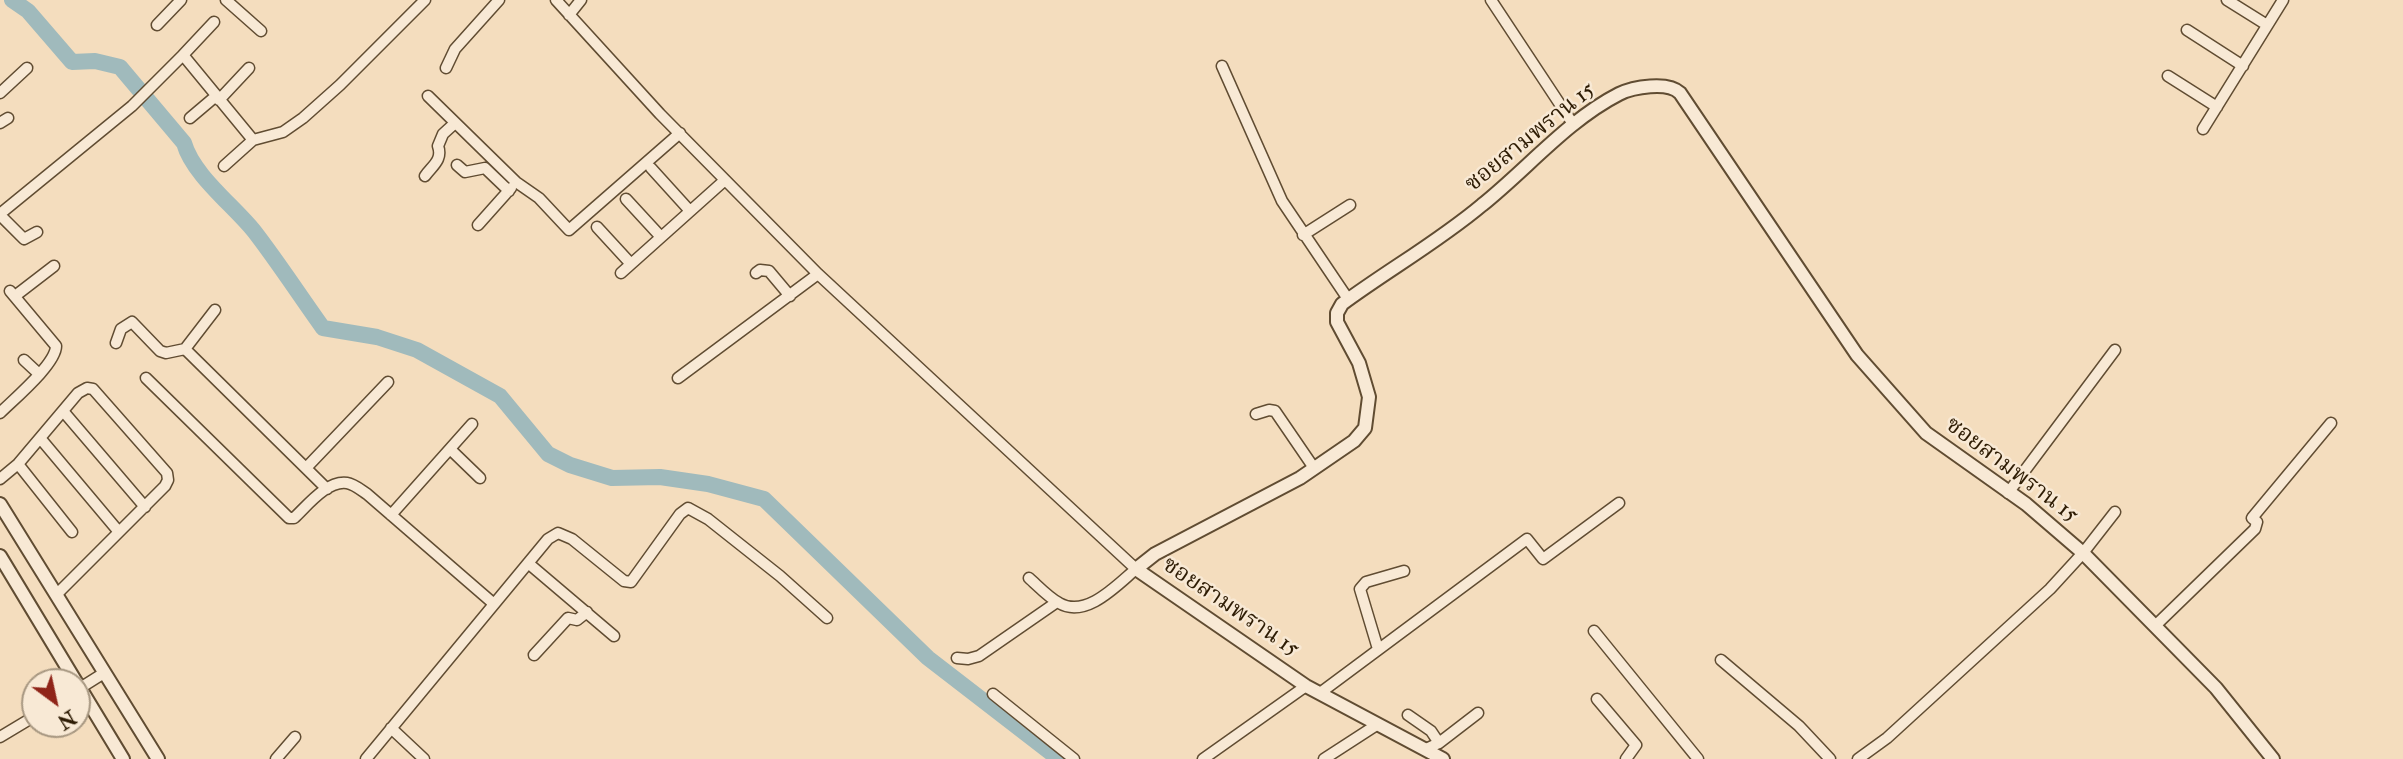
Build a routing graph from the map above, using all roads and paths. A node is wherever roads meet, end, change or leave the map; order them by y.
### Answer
1 (181, 0) edge
2 (226, 0) edge
3 (425, 0) edge
4 (499, 0) edge
5 (556, 0) edge
6 (580, 0) edge
7 (1490, 0) edge
8 (2227, 0) edge
9 (2283, 0) edge
10 (569, 15) junction
11 (214, 22) dead end
12 (157, 25) dead end
13 (2267, 25) junction
14 (2187, 30) dead end
15 (261, 31) dead end
16 (183, 55) junction
17 (1222, 66) dead end
18 (2243, 66) junction
19 (27, 68) dead end
20 (249, 68) dead end
21 (446, 68) dead end
22 (2168, 76) dead end
23 (0, 93) edge
24 (428, 96) dead end
25 (218, 98) junction
26 (2217, 107) junction
27 (190, 118) dead end
28 (455, 123) junction
29 (1573, 124) junction
30 (2203, 128) dead end
31 (680, 133) junction
32 (253, 140) junction
33 (457, 165) dead end
34 (224, 166) dead end
35 (651, 168) dead end
36 (425, 176) dead end
37 (725, 180) junction
38 (512, 187) junction
39 (626, 199) dead end
40 (1350, 205) dead end
41 (690, 211) junction
42 (0, 214) edge
43 (478, 225) dead end
44 (597, 227) dead end
45 (37, 232) dead end
46 (1303, 234) junction
47 (661, 237) junction
48 (631, 264) junction
49 (54, 266) dead end
50 (756, 272) dead end
51 (621, 273) dead end
52 (818, 274) junction
53 (790, 296) junction
54 (1348, 299) junction
55 (215, 310) dead end
56 (116, 343) dead end
57 (185, 349) junction
58 (2115, 350) dead end
59 (24, 360) dead end
60 (39, 374) junction
61 (146, 378) dead end
62 (678, 378) dead end
63 (388, 382) dead end
64 (63, 411) junction
65 (0, 413) edge
66 (1256, 414) dead end
67 (2331, 423) dead end
68 (472, 424) dead end
69 (40, 438) junction
70 (450, 449) junction
71 (18, 464) junction
72 (306, 468) junction
73 (1314, 468) junction
74 (480, 478) dead end
75 (0, 479) edge
76 (327, 489) junction
77 (2008, 493) junction
78 (1619, 503) dead end
79 (0, 504) edge
80 (145, 507) junction
81 (2115, 512) dead end
82 (391, 515) junction
83 (72, 532) dead end
84 (119, 533) junction
85 (2084, 553) junction
86 (0, 556) edge
87 (528, 563) junction
88 (1136, 569) junction
89 (1404, 572) dead end
90 (1029, 578) dead end
91 (56, 595) junction
92 (1057, 603) junction
93 (494, 604) junction
94 (587, 612) junction
95 (827, 618) dead end
96 (2156, 625) junction
97 (1594, 631) dead end
98 (614, 636) dead end
99 (1378, 649) junction
100 (534, 655) dead end
101 (957, 658) dead end
102 (1721, 660) dead end
103 (67, 668) edge
104 (104, 673) junction
105 (91, 680) edge
106 (1306, 686) junction
107 (1320, 693) junction
108 (993, 694) dead end
109 (1597, 699) dead end
110 (91, 707) edge
111 (1478, 713) dead end
112 (1408, 715) dead end
113 (21, 724) edge
114 (1378, 724) junction
115 (391, 728) junction
116 (0, 737) edge
117 (295, 737) dead end
118 (1439, 743) junction
119 (1426, 749) junction
120 (123, 759) edge
121 (158, 759) edge
122 (276, 759) edge
123 (366, 759) edge
124 (424, 759) edge
125 (1074, 759) edge
126 (1203, 759) edge
127 (1324, 759) edge
128 (1443, 759) edge
129 (1626, 759) edge
130 (1698, 759) edge
131 (1830, 759) edge
132 (1858, 759) edge
133 (2273, 759) edge

1 - 12 street
2 - 15 street
3 - 32 street
4 - 21 street
5 - 10 street
6 - 10 street
7 - 29 street
8 - 13 street
9 - 13 street
10 - 31 street
11 - 16 street
13 - 18 street
14 - 18 street
16 - 25 street
16 - 42 street
17 - 46 street
18 - 26 street
19 - 23 street
20 - 25 street
22 - 26 street
24 - 28 street
25 - 27 street
25 - 32 street
26 - 30 street
28 - 36 street
28 - 38 street
29 - 54 street, ซอยสามพราน 15
29 - 77 street, ซอยสามพราน 15
31 - 37 street
31 - 38 street
32 - 34 street
33 - 38 street
35 - 41 street
37 - 41 street
37 - 52 street
38 - 43 street
39 - 47 street
40 - 46 street
41 - 47 street
42 - 45 street
44 - 48 street
46 - 54 street
47 - 48 street
48 - 51 street
49 - 60 street
50 - 53 street
52 - 53 street
52 - 88 street
53 - 62 street
54 - 73 street, ซอยสามพราน 15
55 - 57 street
56 - 57 street
57 - 72 street
58 - 77 street
59 - 60 street
60 - 65 street
61 - 76 street
63 - 72 street
64 - 69 street
64 - 80 street
64 - 80 street
66 - 73 street
67 - 96 street
68 - 70 street
69 - 71 street
69 - 84 street
70 - 74 street
70 - 82 street
71 - 75 street
71 - 83 street
72 - 76 street
73 - 88 street, ซอยสามพราน 15
76 - 82 street
77 - 85 street, ซอยสามพราน 15
78 - 99 street
79 - 91 street
80 - 84 street
81 - 85 street
82 - 93 street
84 - 91 street
85 - 96 street, ซอยสามพราน 15
85 - 132 street
86 - 103 street
87 - 93 street
87 - 94 street
87 - 95 street
88 - 92 street
88 - 106 street, ซอยสามพราน 15
89 - 99 street
90 - 92 street
91 - 104 street
92 - 101 street
93 - 115 street
94 - 98 street
94 - 100 street
96 - 133 street, ซอยสามพราน 15
97 - 130 street
99 - 107 street
102 - 131 street
104 - 105 street
104 - 121 street
106 - 107 street, ซอยสามพราน 15
106 - 126 street
107 - 114 street, ซอยสามพราน 15
108 - 125 street
109 - 129 street
110 - 120 street
111 - 118 street
112 - 118 street
113 - 116 street
114 - 119 street, ซอยสามพราน 15
114 - 127 street
115 - 123 street
115 - 124 street
117 - 122 street
118 - 119 street
119 - 128 street, ซอยสามพราน 15

